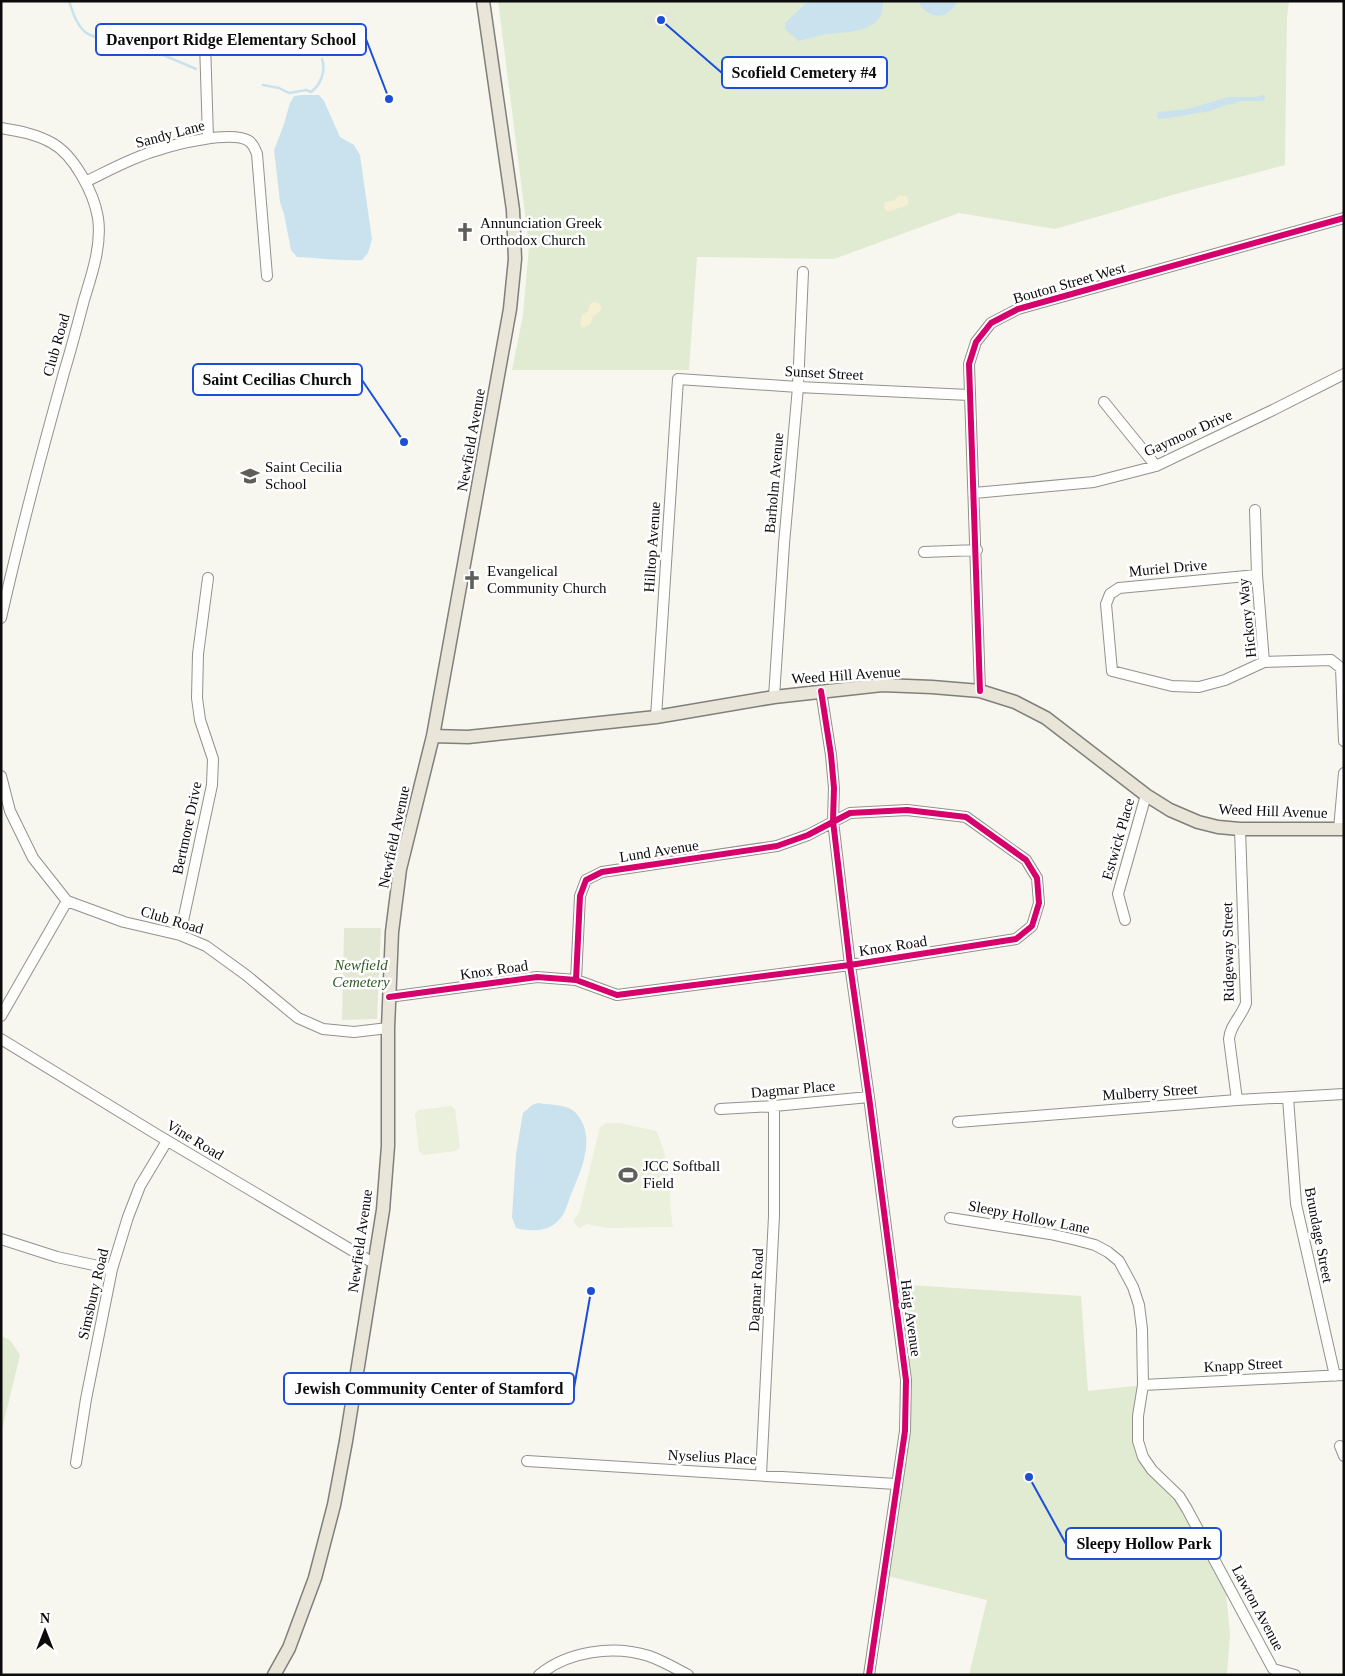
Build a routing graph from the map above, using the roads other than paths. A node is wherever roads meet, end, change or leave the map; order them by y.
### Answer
1 (483, 1) edge
2 (206, 42) dead end
3 (1, 128) edge
4 (208, 138) junction
5 (85, 182) junction
6 (1344, 218) edge
7 (802, 272) dead end
8 (267, 276) dead end
9 (1344, 374) edge
10 (678, 379) joint
11 (798, 387) junction
12 (969, 395) junction
13 (1104, 402) dead end
14 (1156, 466) junction
15 (974, 493) junction
16 (1255, 510) dead end
17 (977, 550) junction
18 (924, 552) dead end
19 (1257, 575) junction
20 (208, 578) dead end
21 (1, 618) edge
22 (1264, 662) junction
23 (821, 691) junction
24 (980, 692) junction
25 (774, 697) junction
26 (656, 717) junction
27 (433, 736) junction
28 (1344, 741) edge
29 (1344, 773) edge
30 (1, 776) edge
31 (1146, 796) junction
32 (833, 821) junction
33 (1240, 829) junction
34 (1341, 829) edge
35 (67, 901) junction
36 (1125, 920) dead end
37 (180, 935) junction
38 (850, 965) junction
39 (576, 980) junction
40 (389, 997) junction
41 (1, 1016) edge
42 (388, 1028) junction
43 (1, 1039) edge
44 (1344, 1094) edge
45 (870, 1097) junction
46 (1288, 1098) junction
47 (1237, 1100) junction
48 (774, 1106) junction
49 (720, 1109) dead end
50 (958, 1122) dead end
51 (167, 1141) junction
52 (950, 1218) dead end
53 (1, 1239) edge
54 (375, 1264) junction
55 (112, 1269) junction
56 (1339, 1375) edge
57 (1143, 1385) junction
58 (527, 1461) dead end
59 (76, 1463) dead end
60 (761, 1476) junction
61 (896, 1484) junction
62 (1272, 1672) edge
63 (274, 1675) edge
64 (539, 1675) edge
65 (688, 1675) edge
66 (869, 1675) edge
67 (1295, 1675) edge

1 - 27 main road, Newfield Avenue
2 - 4 street
3 - 5 street, Club Road
4 - 5 street, Sandy Lane
4 - 8 street, Sandy Lane
5 - 21 street, Club Road
6 - 12 street, Bouton Street West
7 - 11 street, Barholm Avenue
9 - 14 street, Gaymoor Drive
10 - 11 street, Sunset Street
10 - 26 street, Hilltop Avenue
11 - 12 street, Sunset Street
11 - 25 street, Barholm Avenue
12 - 15 street, Bouton Street West
13 - 14 street
14 - 15 street, Gaymoor Drive
15 - 17 street, Bouton Street West
16 - 19 street, Hickory Way
17 - 18 street
17 - 24 street, Bouton Street West
19 - 22 street, Hickory Way
19 - 22 street, Muriel Drive
20 - 37 street, Bertmore Drive
22 - 28 street, Hickory Way
23 - 24 main road, Weed Hill Avenue
23 - 25 main road, Weed Hill Avenue
23 - 32 street, Haig Avenue
24 - 31 main road, Weed Hill Avenue
25 - 26 main road, Weed Hill Avenue
26 - 27 main road, Weed Hill Avenue
27 - 40 main road, Newfield Avenue
29 - 34 street
30 - 35 street
31 - 33 main road, Weed Hill Avenue
31 - 36 street, Estwick Place
32 - 38 street, Haig Avenue
32 - 38 street, Knox Road
32 - 39 street, Lund Avenue
33 - 34 main road, Weed Hill Avenue
33 - 47 street, Ridgeway Street
35 - 37 street, Club Road
35 - 41 street
37 - 42 street, Club Road
38 - 39 street, Knox Road
38 - 45 street, Haig Avenue
39 - 40 street, Knox Road
40 - 42 main road, Newfield Avenue
42 - 54 main road, Newfield Avenue
43 - 51 street, Vine Road
44 - 46 street, Mulberry Street
45 - 48 street, Dagmar Place
45 - 61 street, Haig Avenue
46 - 47 street, Mulberry Street
46 - 56 street, Brundage Street
47 - 50 street, Mulberry Street
48 - 49 street, Dagmar Place
48 - 60 street, Dagmar Road
51 - 54 street, Vine Road
51 - 55 street, Simsbury Road
52 - 57 street, Sleepy Hollow Lane
53 - 55 street
54 - 63 main road, Newfield Avenue
55 - 59 street, Simsbury Road
56 - 57 street, Knapp Street
57 - 62 street, Lawton Avenue
58 - 60 street, Nyselius Place
60 - 61 street, Nyselius Place
61 - 66 street, Haig Avenue
62 - 67 street, Lawton Avenue
64 - 65 street

